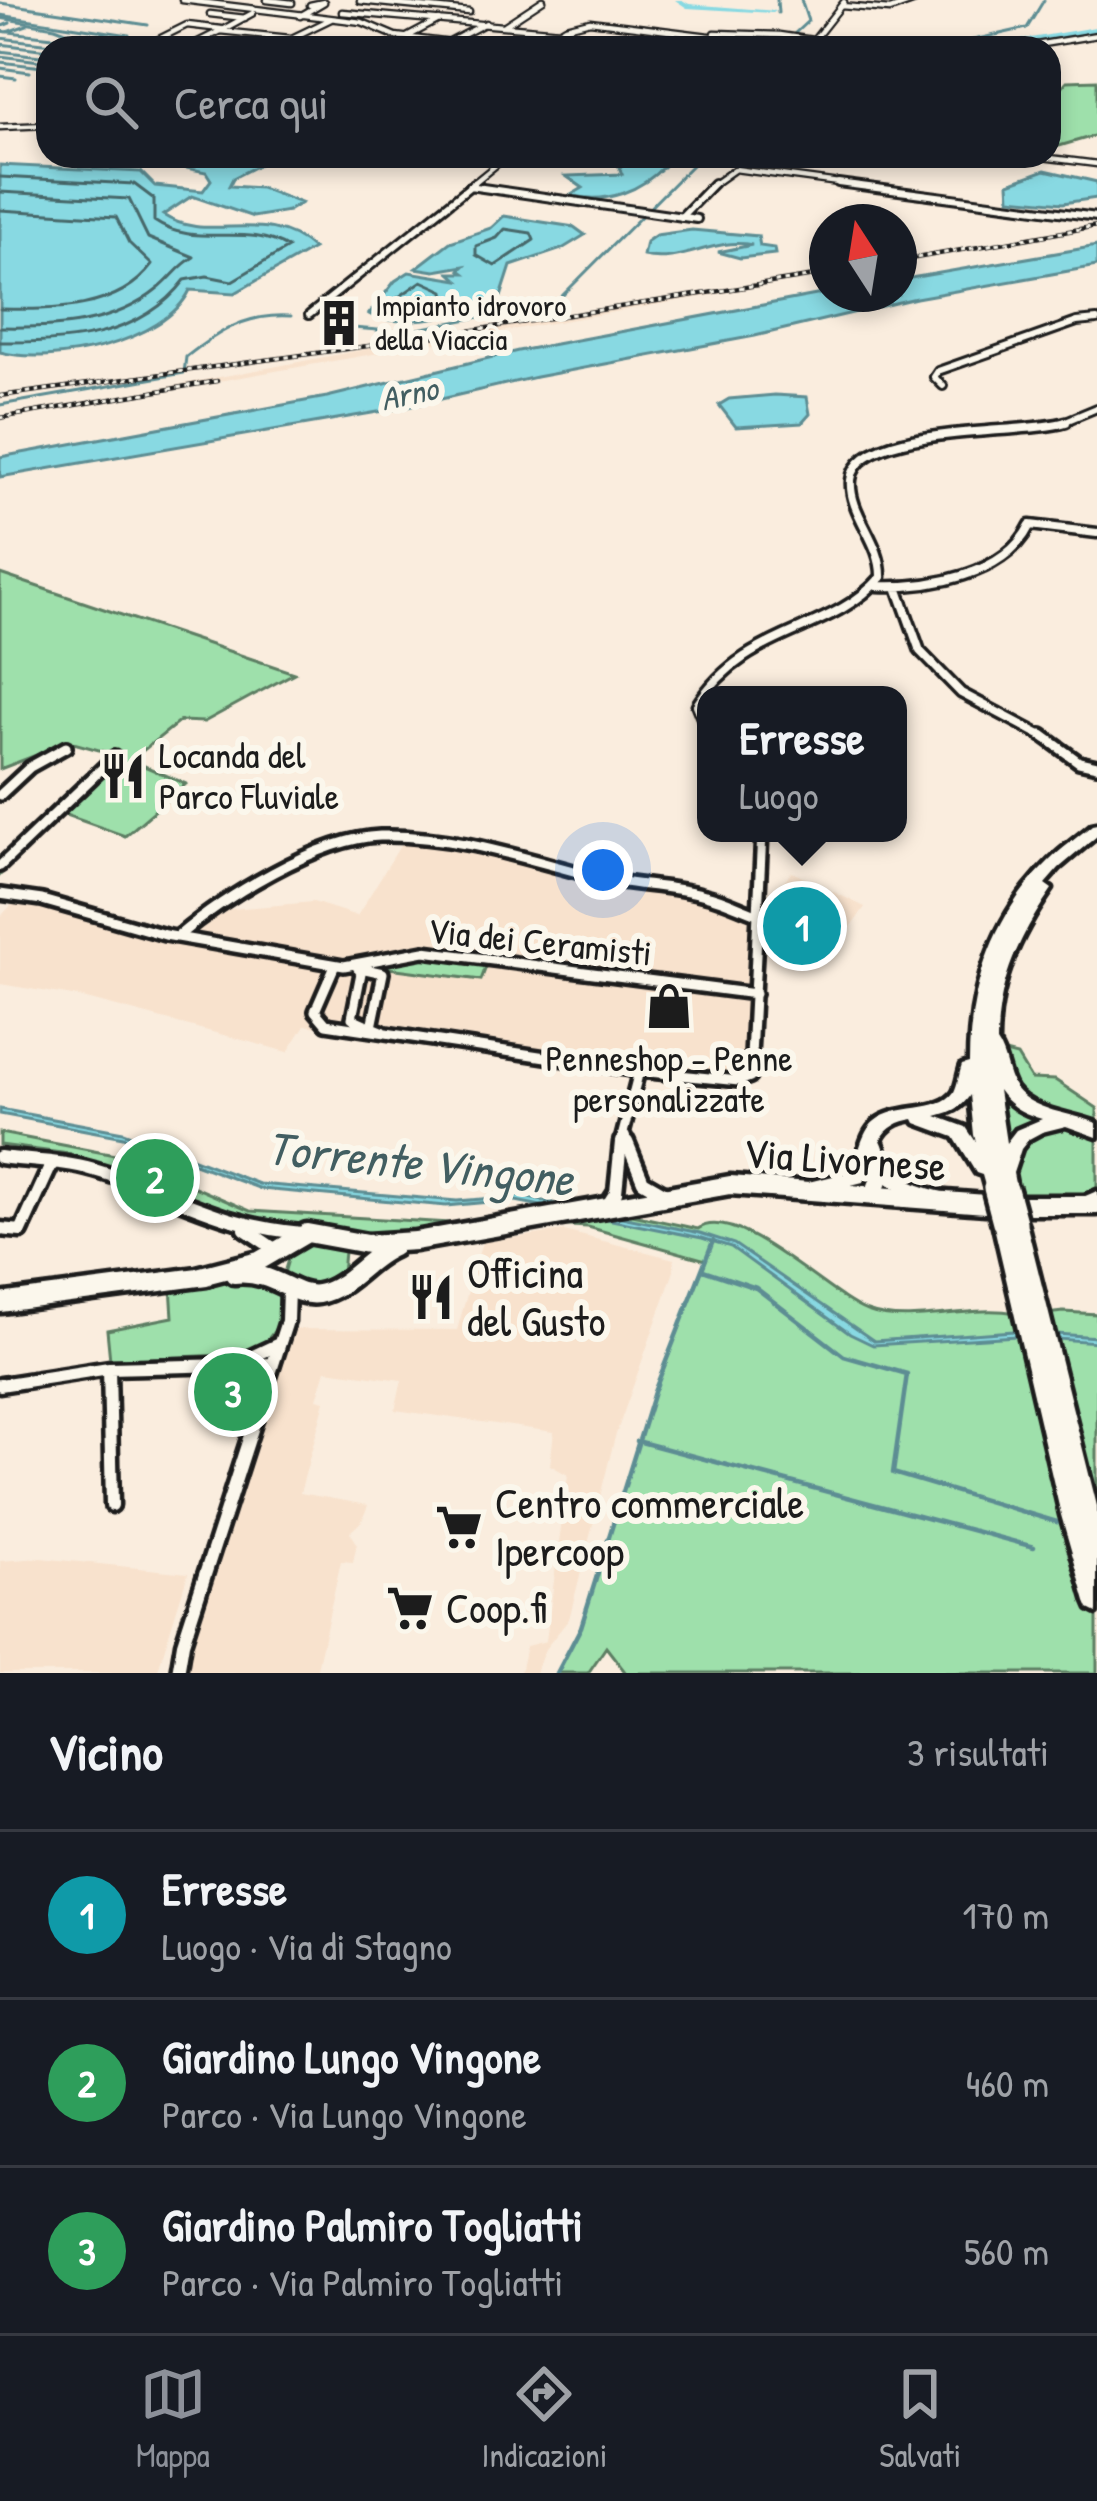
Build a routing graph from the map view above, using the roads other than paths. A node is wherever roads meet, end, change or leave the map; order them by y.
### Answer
1 (182, 0) edge
2 (236, 0) edge
3 (266, 0) edge
4 (543, 0) edge
5 (917, 0) edge
6 (361, 1) edge
7 (279, 2) edge
8 (292, 3) edge
9 (843, 3) edge
10 (317, 6) dead end
11 (223, 7) junction
12 (452, 10) junction
13 (261, 11) junction
14 (342, 12) junction
15 (469, 12) dead end
16 (210, 14) dead end
17 (302, 15) junction
18 (244, 18) junction
19 (331, 19) junction
20 (438, 19) junction
21 (486, 23) junction
22 (505, 25) junction
23 (220, 30) junction
24 (560, 31) junction
25 (698, 34) junction
26 (1097, 35) edge
27 (165, 36) edge
28 (207, 36) edge
29 (272, 36) edge
30 (294, 36) edge
31 (404, 36) edge
32 (409, 36) edge
33 (463, 36) edge
34 (551, 36) edge
35 (711, 36) edge
36 (771, 36) edge
37 (816, 36) edge
38 (1061, 41) edge
39 (36, 126) edge
40 (0, 127) edge
41 (1061, 159) edge
42 (1097, 164) edge
43 (492, 168) edge
44 (469, 186) junction
45 (681, 217) junction
46 (1097, 217) edge
47 (697, 219) dead end
48 (309, 315) dead end
49 (1097, 320) edge
50 (944, 386) dead end
51 (1097, 408) edge
52 (844, 471) dead end
53 (851, 482) junction
54 (1097, 533) edge
55 (881, 559) junction
56 (879, 582) junction
57 (895, 585) junction
58 (710, 686) edge
59 (66, 747) dead end
60 (113, 757) dead end
61 (1091, 765) edge
62 (0, 795) edge
63 (1097, 828) edge
64 (1097, 838) edge
65 (761, 842) edge
66 (0, 866) edge
67 (0, 894) edge
68 (757, 914) junction
69 (177, 937) junction
70 (335, 965) junction
71 (357, 966) junction
72 (755, 994) junction
73 (983, 1008) junction
74 (372, 1027) junction
75 (387, 1033) junction
76 (639, 1071) junction
77 (1097, 1133) edge
78 (624, 1136) junction
79 (0, 1156) edge
80 (52, 1163) junction
81 (871, 1168) junction
82 (643, 1180) junction
83 (811, 1188) junction
84 (997, 1189) junction
85 (874, 1195) junction
86 (668, 1196) junction
87 (638, 1201) junction
88 (954, 1202) junction
89 (1092, 1202) edge
90 (600, 1208) junction
91 (1014, 1216) junction
92 (235, 1223) junction
93 (0, 1229) edge
94 (307, 1233) junction
95 (257, 1237) junction
96 (344, 1240) junction
97 (415, 1241) junction
98 (278, 1252) junction
99 (354, 1266) junction
100 (238, 1268) junction
101 (197, 1277) junction
102 (282, 1283) junction
103 (320, 1294) junction
104 (0, 1303) edge
105 (287, 1321) junction
106 (279, 1344) junction
107 (229, 1365) junction
108 (109, 1368) junction
109 (271, 1368) junction
110 (1044, 1372) junction
111 (0, 1385) edge
112 (261, 1400) junction
113 (112, 1504) dead end
114 (1097, 1550) edge
115 (1097, 1602) edge
116 (175, 1673) edge

1 - 11 street
2 - 11 street
3 - 7 street
4 - 22 street
5 - 9 street
6 - 12 street
6 - 14 street
7 - 8 street
7 - 13 street
9 - 37 street
10 - 17 street
11 - 13 street
12 - 15 street
12 - 20 street
13 - 17 street
13 - 18 street
14 - 19 street
14 - 20 street
16 - 18 street
17 - 19 street
18 - 23 street
19 - 30 street
19 - 31 street
20 - 21 street
20 - 32 street
21 - 22 street
21 - 33 street
22 - 24 street
23 - 27 street
23 - 28 street
23 - 29 street
24 - 25 street
24 - 34 street
25 - 35 street
25 - 36 street
26 - 38 street
39 - 40 street
41 - 42 street
43 - 44 street
44 - 45 street
44 - 48 street
45 - 46 street
45 - 47 street
49 - 50 street
51 - 53 street
52 - 53 street
53 - 55 street
54 - 57 street
55 - 56 street
55 - 57 street
56 - 57 street
56 - 58 street
57 - 61 street
59 - 62 street
60 - 66 street
63 - 73 highway
64 - 73 highway
65 - 68 street
67 - 69 street, Via dei Ceramisti
68 - 69 street
68 - 72 street
69 - 70 street, Via dei Ceramisti
70 - 71 street, Via dei Ceramisti
70 - 75 street
71 - 72 street, Via dei Ceramisti
71 - 74 street
71 - 74 street
72 - 76 street
73 - 77 highway
73 - 81 highway
73 - 84 highway
74 - 75 street
75 - 76 street
76 - 78 street
77 - 84 highway
78 - 82 street
78 - 90 street
79 - 80 street
80 - 92 street
80 - 93 street
81 - 83 highway
81 - 84 highway
81 - 85 highway
81 - 88 highway
82 - 86 street
82 - 87 street
83 - 85 main road, Via Livornese
83 - 86 main road, Via Livornese
84 - 88 main road, Via Livornese
84 - 91 highway, bridge
85 - 88 main road, Via Livornese
86 - 87 main road, Via Livornese
87 - 90 main road, Via Livornese
89 - 91 main road
90 - 97 main road, Via Livornese
91 - 110 highway
92 - 94 street
92 - 95 street
94 - 96 main road, Via Livornese
94 - 98 main road
95 - 98 street
95 - 100 street
96 - 97 main road, Via Livornese
96 - 99 main road
97 - 99 main road, Via Livornese
98 - 100 main road
98 - 102 main road
99 - 103 main road, Via Livornese
100 - 101 main road
101 - 102 main road
101 - 104 main road
102 - 103 main road
102 - 105 street
103 - 105 street
105 - 106 street
106 - 107 street
106 - 109 street
107 - 108 street
107 - 109 street
107 - 112 street
108 - 111 street
108 - 113 street
109 - 112 street
110 - 114 highway
110 - 115 highway
112 - 116 street

